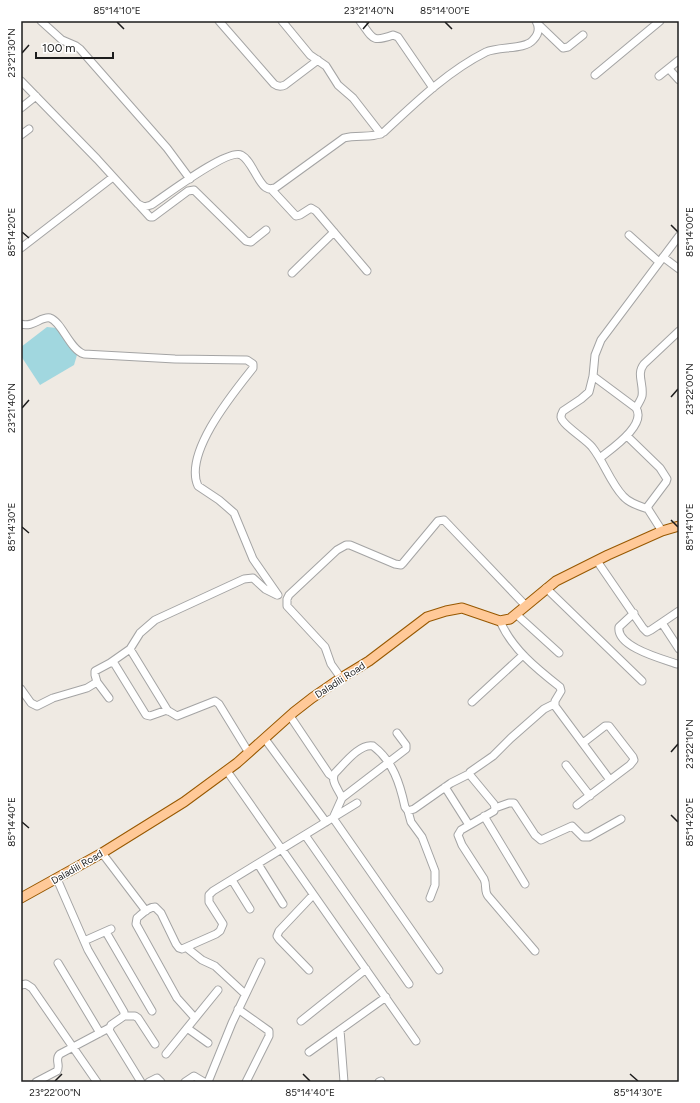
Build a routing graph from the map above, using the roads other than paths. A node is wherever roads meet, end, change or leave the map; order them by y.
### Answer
1 (41, 21) edge
2 (219, 21) edge
3 (282, 21) edge
4 (360, 21) edge
5 (660, 21) edge
6 (537, 23) edge
7 (583, 35) dead end
8 (318, 60) junction
9 (679, 60) edge
10 (669, 69) junction
11 (595, 75) dead end
12 (659, 76) dead end
13 (679, 80) edge
14 (21, 81) edge
15 (433, 88) junction
16 (36, 96) junction
17 (21, 108) edge
18 (29, 129) dead end
19 (381, 134) junction
20 (21, 135) edge
21 (113, 177) junction
22 (190, 179) junction
23 (271, 189) junction
24 (140, 206) junction
25 (266, 230) dead end
26 (334, 232) junction
27 (629, 235) dead end
28 (679, 236) edge
29 (21, 248) edge
30 (661, 259) junction
31 (679, 269) edge
32 (367, 271) dead end
33 (292, 273) dead end
34 (21, 324) edge
35 (679, 331) edge
36 (593, 376) junction
37 (636, 408) junction
38 (627, 436) junction
39 (600, 458) junction
40 (648, 509) junction
41 (679, 526) edge
42 (662, 531) junction
43 (597, 561) junction
44 (546, 588) junction
45 (278, 595) junction
46 (286, 599) junction
47 (526, 606) junction
48 (679, 611) edge
49 (634, 613) junction
50 (516, 614) junction
51 (500, 621) junction
52 (662, 623) junction
53 (130, 649) junction
54 (679, 649) edge
55 (558, 653) dead end
56 (523, 655) junction
57 (110, 663) junction
58 (677, 664) dead end
59 (341, 678) junction
60 (642, 681) dead end
61 (97, 682) junction
62 (21, 689) edge
63 (108, 698) dead end
64 (472, 702) dead end
65 (554, 704) junction
66 (168, 710) junction
67 (290, 716) junction
68 (397, 732) dead end
69 (265, 739) junction
70 (583, 743) junction
71 (249, 753) junction
72 (389, 763) junction
73 (566, 766) dead end
74 (227, 770) junction
75 (469, 774) junction
76 (333, 777) junction
77 (610, 780) junction
78 (445, 787) junction
79 (590, 796) junction
80 (342, 798) junction
81 (357, 803) dead end
82 (577, 805) dead end
83 (496, 808) junction
84 (408, 811) junction
85 (484, 816) junction
86 (333, 818) junction
87 (621, 819) dead end
88 (326, 822) junction
89 (469, 825) junction
90 (305, 835) junction
91 (282, 850) junction
92 (102, 853) junction
93 (258, 864) junction
94 (57, 879) junction
95 (232, 880) junction
96 (525, 884) dead end
97 (22, 894) edge
98 (313, 895) junction
99 (430, 898) dead end
100 (283, 904) dead end
101 (250, 909) dead end
102 (146, 911) junction
103 (84, 941) junction
104 (187, 948) junction
105 (535, 951) dead end
106 (261, 962) dead end
107 (58, 964) dead end
108 (366, 969) junction
109 (309, 970) dead end
110 (439, 970) dead end
111 (409, 984) dead end
112 (21, 985) edge
113 (218, 990) dead end
114 (245, 994) junction
115 (386, 997) junction
116 (238, 1009) junction
117 (152, 1011) dead end
118 (124, 1016) junction
119 (195, 1018) junction
120 (301, 1021) dead end
121 (109, 1028) junction
122 (187, 1028) junction
123 (340, 1030) junction
124 (100, 1033) junction
125 (416, 1040) dead end
126 (155, 1044) dead end
127 (208, 1044) dead end
128 (74, 1047) junction
129 (309, 1052) dead end
130 (166, 1054) dead end
131 (36, 1082) edge
132 (97, 1082) edge
133 (141, 1082) edge
134 (149, 1082) edge
135 (161, 1082) edge
136 (185, 1082) edge
137 (204, 1082) edge
138 (208, 1082) edge
139 (246, 1082) edge
140 (344, 1082) edge

1 - 22 street
2 - 8 street
3 - 8 street
4 - 15 street
5 - 11 street
6 - 7 street
6 - 15 street
8 - 19 street
9 - 10 street
10 - 12 street
10 - 13 street
14 - 16 street
15 - 19 street
16 - 17 street
16 - 21 street
18 - 20 street
19 - 23 street
21 - 24 street
21 - 29 street
22 - 23 street
22 - 24 street
23 - 26 street
24 - 25 street
26 - 32 street
26 - 33 street
27 - 30 street
28 - 30 street
30 - 31 street
30 - 36 street
34 - 45 street
35 - 37 street
36 - 37 street
36 - 39 street
37 - 38 street
38 - 39 street
38 - 40 street
39 - 40 street
40 - 42 street
41 - 42 main road
42 - 43 main road
43 - 44 main road
43 - 49 street
44 - 47 main road
44 - 60 street
45 - 46 street
45 - 53 street
46 - 47 street
46 - 59 street
47 - 50 main road
48 - 52 street
49 - 52 street
49 - 58 street
50 - 51 main road
50 - 55 street
51 - 56 street
51 - 59 main road, Daladili Road
52 - 54 street
53 - 57 street
53 - 66 street
56 - 64 street
56 - 65 street
57 - 61 street
57 - 66 street
59 - 67 main road, Daladili Road
61 - 62 street
61 - 63 street
65 - 70 street
65 - 75 street
66 - 71 street
67 - 69 main road, Daladili Road
67 - 76 street
68 - 72 street
69 - 71 main road, Daladili Road
69 - 88 street
70 - 77 street
70 - 77 street
71 - 74 main road, Daladili Road
72 - 76 street
72 - 80 street
72 - 84 street
73 - 79 street
74 - 91 street
74 - 92 main road, Daladili Road
75 - 78 street
75 - 83 street
76 - 80 street
77 - 79 street
78 - 84 street
78 - 89 street
79 - 82 street
80 - 86 street
81 - 86 street
83 - 85 street
83 - 87 street
84 - 99 street
85 - 89 street
85 - 96 street
86 - 88 street
86 - 110 street
88 - 90 street
89 - 105 street
90 - 91 street
90 - 111 street
91 - 93 street
91 - 98 street
92 - 94 main road, Daladili Road
92 - 102 street
93 - 95 street
93 - 100 street
94 - 97 main road, Daladili Road
94 - 103 street
95 - 101 street
95 - 104 street
98 - 108 street
98 - 109 street
102 - 104 street
102 - 119 street
103 - 117 street
103 - 118 street
104 - 114 street
106 - 114 street
107 - 124 street
108 - 115 street
108 - 120 street
112 - 128 street
113 - 119 street
114 - 116 street
115 - 123 street
115 - 125 street
116 - 138 street
116 - 139 street
118 - 121 street
118 - 126 street
119 - 122 street
121 - 124 street
121 - 133 street
122 - 127 street
122 - 130 street
123 - 129 street
123 - 140 street
124 - 128 street
128 - 131 street
128 - 132 street
134 - 135 street
136 - 137 street

